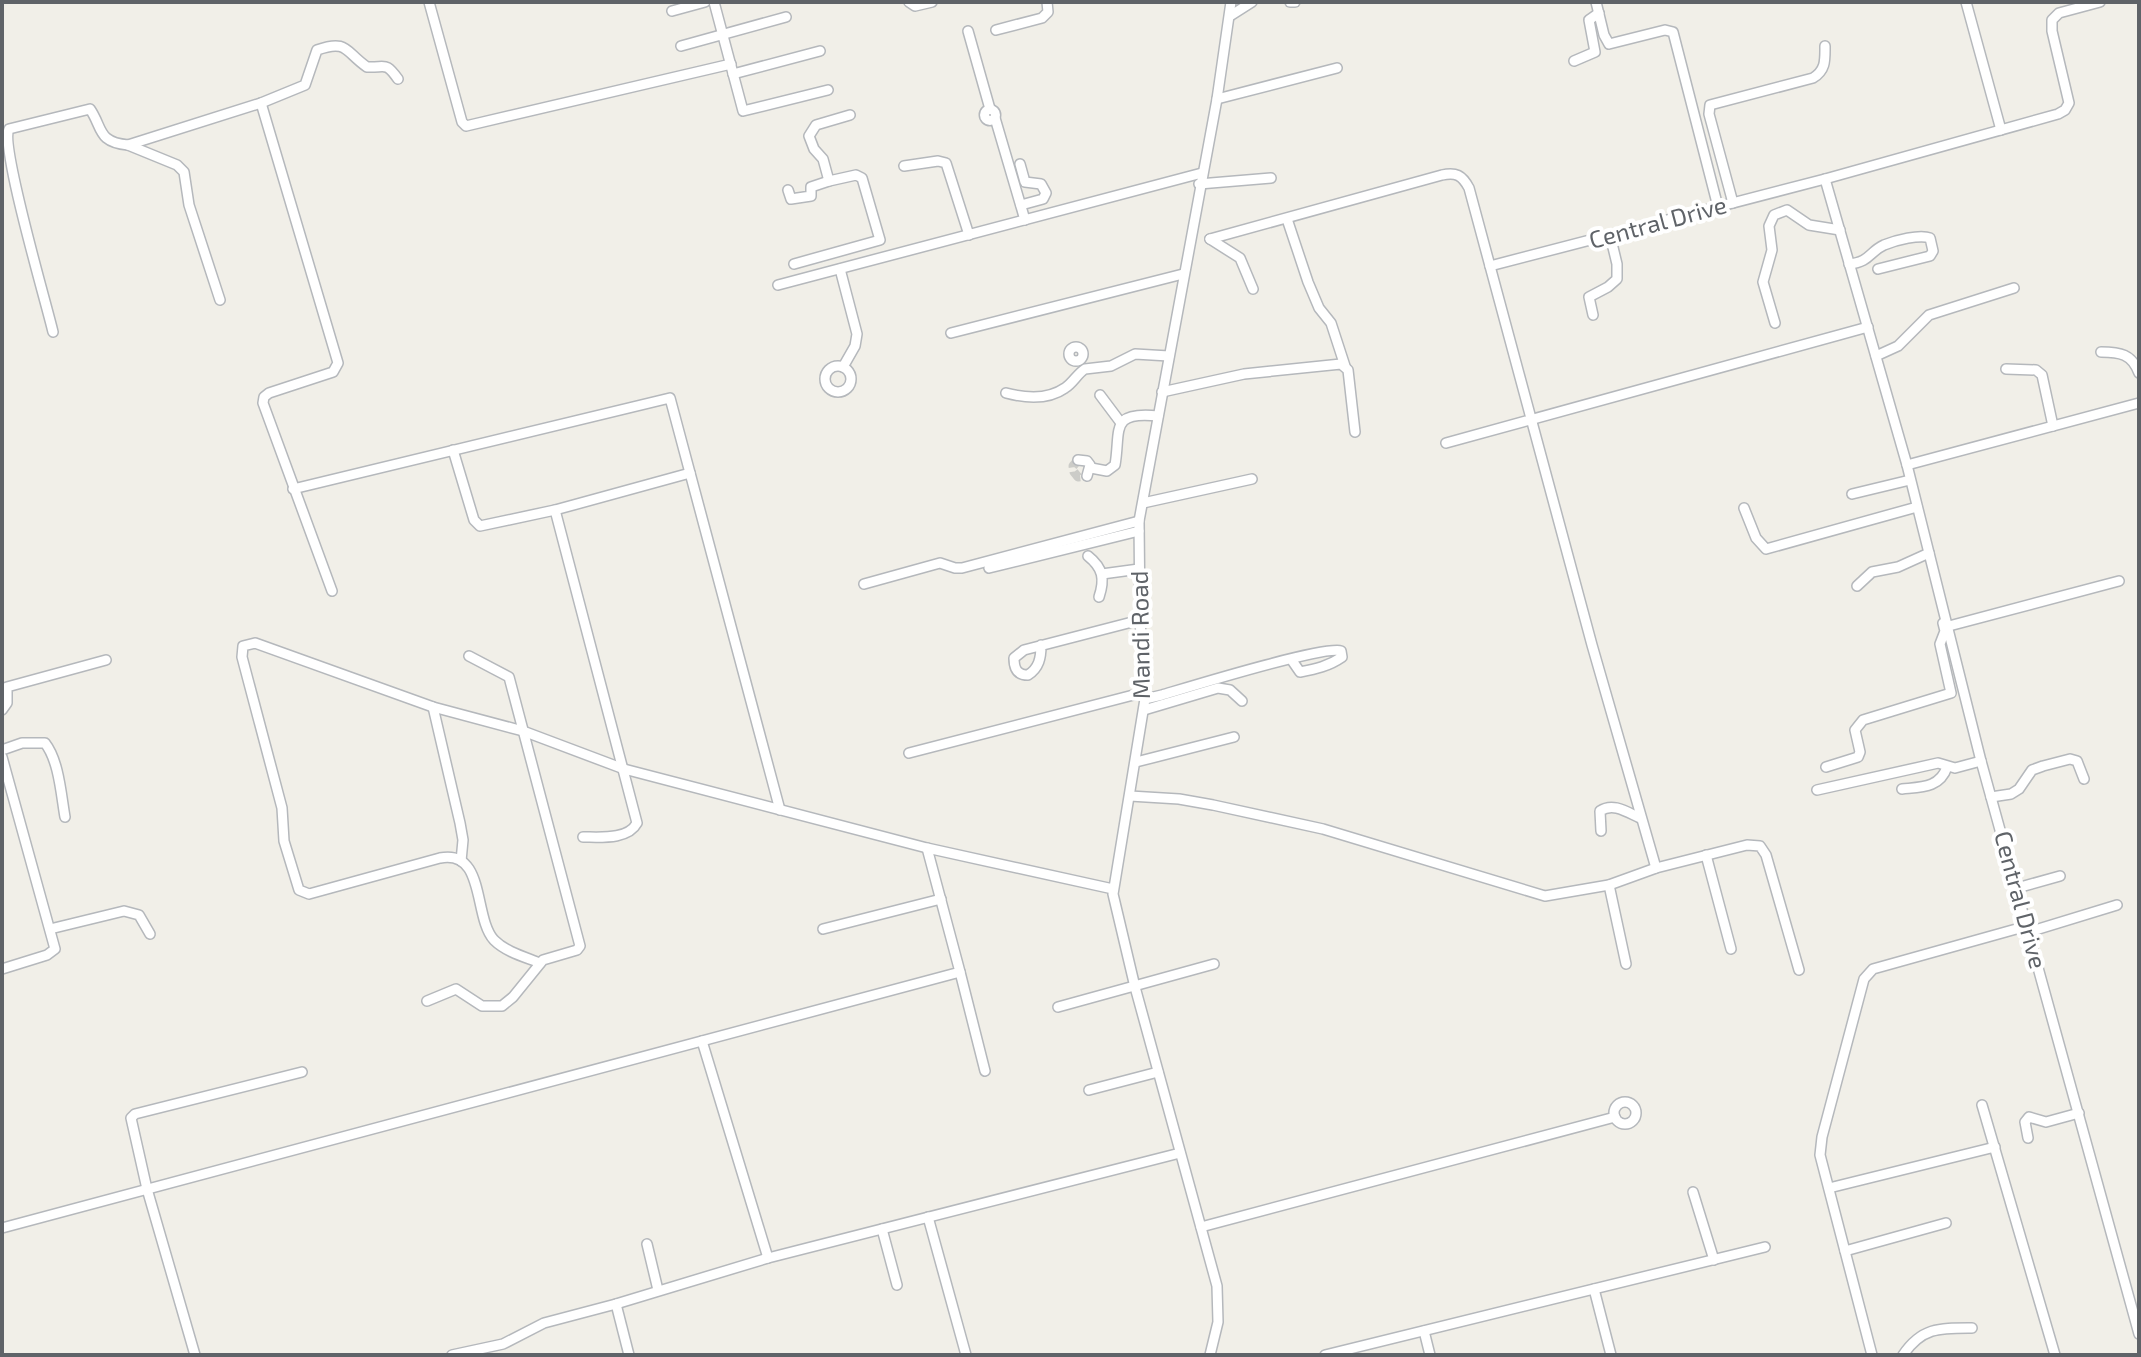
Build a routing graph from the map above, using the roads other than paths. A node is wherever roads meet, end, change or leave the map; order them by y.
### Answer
1 (429, 2) edge
2 (705, 2) edge
3 (714, 2) edge
4 (909, 2) edge
5 (932, 2) edge
6 (1047, 2) edge
7 (1231, 2) edge
8 (1252, 2) edge
9 (1966, 2) edge
10 (2100, 2) edge
11 (1597, 7) edge
12 (672, 11) dead end
13 (1230, 16) junction
14 (786, 17) dead end
15 (996, 30) dead end
16 (968, 31) dead end
17 (723, 34) junction
18 (681, 46) dead end
19 (1825, 46) dead end
20 (820, 51) dead end
21 (1574, 61) dead end
22 (1337, 68) dead end
23 (732, 69) junction
24 (398, 79) dead end
25 (828, 90) dead end
26 (1217, 99) junction
27 (261, 103) junction
28 (850, 115) dead end
29 (2001, 130) junction
30 (128, 145) junction
31 (1020, 164) dead end
32 (904, 166) dead end
33 (7, 169) edge
34 (1202, 173) junction
35 (1271, 178) dead end
36 (1825, 179) junction
37 (829, 181) junction
38 (1199, 184) junction
39 (788, 190) dead end
40 (1733, 203) junction
41 (1021, 205) junction
42 (1718, 207) junction
43 (1287, 219) junction
44 (1025, 220) junction
45 (1840, 230) junction
46 (969, 235) junction
47 (1610, 235) junction
48 (817, 258) junction
49 (794, 264) dead end
50 (1849, 264) junction
51 (1490, 266) junction
52 (840, 269) junction
53 (1878, 269) dead end
54 (821, 274) junction
55 (1183, 274) junction
56 (778, 285) dead end
57 (2014, 288) dead end
58 (1253, 289) dead end
59 (220, 300) dead end
60 (1593, 315) dead end
61 (1775, 323) dead end
62 (1868, 327) junction
63 (53, 332) dead end
64 (951, 333) dead end
65 (2101, 352) dead end
66 (1169, 356) junction
67 (1876, 356) junction
68 (1345, 366) junction
69 (843, 367) dead end
70 (2006, 369) dead end
71 (2139, 373) edge
72 (1162, 392) junction
73 (1006, 393) dead end
74 (1100, 395) dead end
75 (2139, 403) edge
76 (1158, 416) junction
77 (1532, 417) junction
78 (1121, 423) junction
79 (2053, 426) junction
80 (1355, 432) dead end
81 (1446, 443) dead end
82 (453, 450) junction
83 (1078, 460) dead end
84 (1907, 465) junction
85 (690, 473) junction
86 (1252, 479) dead end
87 (1910, 480) junction
88 (293, 489) junction
89 (1852, 494) dead end
90 (1143, 503) junction
91 (1917, 507) junction
92 (1744, 508) dead end
93 (555, 510) junction
94 (1139, 526) junction
95 (1929, 553) junction
96 (1088, 556) dead end
97 (989, 568) dead end
98 (1139, 569) junction
99 (1102, 574) junction
100 (2119, 581) dead end
101 (864, 584) dead end
102 (1857, 586) dead end
103 (332, 591) dead end
104 (1099, 597) dead end
105 (1944, 607) junction
106 (1140, 620) junction
107 (1949, 626) junction
108 (1041, 645) dead end
109 (469, 656) dead end
110 (1291, 659) junction
111 (106, 660) dead end
112 (1145, 700) junction
113 (1242, 701) dead end
114 (433, 707) junction
115 (2, 710) edge
116 (523, 731) junction
117 (1234, 737) dead end
118 (2, 750) edge
119 (909, 753) dead end
120 (2, 757) edge
121 (1981, 761) junction
122 (1136, 762) junction
123 (1826, 767) dead end
124 (1947, 767) junction
125 (624, 769) junction
126 (2084, 779) dead end
127 (1902, 789) dead end
128 (1817, 790) dead end
129 (1130, 796) junction
130 (1991, 797) junction
131 (780, 810) junction
132 (65, 817) dead end
133 (1640, 818) junction
134 (1601, 831) dead end
135 (583, 837) dead end
136 (927, 848) junction
137 (1706, 855) junction
138 (461, 861) junction
139 (1656, 868) junction
140 (2060, 876) dead end
141 (1609, 885) junction
142 (2017, 888) junction
143 (1113, 889) junction
144 (941, 899) junction
145 (2117, 905) dead end
146 (50, 929) junction
147 (823, 929) dead end
148 (2028, 929) junction
149 (150, 934) dead end
150 (1731, 949) dead end
151 (540, 963) junction
152 (1214, 964) dead end
153 (1626, 964) dead end
154 (2, 969) edge
155 (1799, 970) dead end
156 (960, 972) junction
157 (1135, 987) junction
158 (427, 1001) dead end
159 (1058, 1007) dead end
160 (702, 1041) junction
161 (985, 1071) dead end
162 (302, 1072) dead end
163 (1158, 1072) junction
164 (1089, 1090) dead end
165 (1982, 1105) dead end
166 (2079, 1113) junction
167 (1615, 1117) dead end
168 (2028, 1138) dead end
169 (1995, 1147) junction
170 (1180, 1153) junction
171 (1829, 1188) junction
172 (147, 1189) junction
173 (1693, 1192) dead end
174 (928, 1217) junction
175 (1946, 1223) dead end
176 (1201, 1227) junction
177 (2, 1228) edge
178 (882, 1229) junction
179 (647, 1244) dead end
180 (1765, 1247) dead end
181 (1845, 1251) junction
182 (768, 1258) junction
183 (1714, 1260) junction
184 (897, 1285) dead end
185 (1594, 1289) junction
186 (658, 1290) junction
187 (616, 1304) junction
188 (1972, 1328) dead end
189 (1424, 1331) junction
190 (2139, 1334) edge
191 (1336, 1354) edge
192 (195, 1355) edge
193 (452, 1355) edge
194 (629, 1355) edge
195 (966, 1355) edge
196 (1210, 1355) edge
197 (1325, 1355) edge
198 (1430, 1355) edge
199 (1611, 1355) edge
200 (1872, 1355) edge
201 (1903, 1355) edge
202 (2055, 1355) edge

1 - 23 street
2 - 12 street
3 - 17 street
4 - 5 street
6 - 15 street
7 - 13 street, Mandi Road
8 - 13 street
9 - 29 street
10 - 29 street, Central Drive
11 - 21 street
11 - 42 street
13 - 26 street, Mandi Road
14 - 17 street
16 - 41 street
17 - 18 street
17 - 23 street
19 - 40 street
20 - 23 street
22 - 26 street
23 - 25 street
24 - 27 street
26 - 34 street, Mandi Road
27 - 30 street
27 - 88 street
28 - 37 street
29 - 36 street, Central Drive
30 - 33 street
30 - 59 street
31 - 41 street
32 - 46 street
33 - 63 street
34 - 38 street, Mandi Road
34 - 44 street
35 - 38 street
36 - 40 street, Central Drive
36 - 45 street, Central Drive
37 - 39 street
37 - 48 street
38 - 55 street, Mandi Road
40 - 42 street, Central Drive
41 - 44 street
42 - 47 street, Central Drive
43 - 51 street
43 - 58 street
43 - 68 street
44 - 46 street
45 - 50 street, Central Drive
45 - 61 street
46 - 52 street
47 - 51 street, Central Drive
47 - 60 street
48 - 49 street
48 - 54 street
50 - 53 street
50 - 62 street, Central Drive
51 - 77 street
52 - 54 street
52 - 69 street
54 - 56 street
55 - 64 street
55 - 66 street, Mandi Road
57 - 67 street
62 - 67 street, Central Drive
62 - 77 street
65 - 71 street
66 - 72 street, Mandi Road
66 - 73 street
67 - 84 street, Central Drive
68 - 72 street
68 - 80 street
70 - 79 street
72 - 76 street, Mandi Road
74 - 78 street
75 - 79 street
76 - 78 street
76 - 90 street, Mandi Road
77 - 81 street
77 - 133 street
78 - 83 street
79 - 84 street
82 - 85 street
82 - 88 street
82 - 93 street
84 - 87 street, Central Drive
85 - 93 street
85 - 131 street
86 - 90 street
87 - 89 street
87 - 91 street, Central Drive
88 - 103 street
90 - 94 street, Mandi Road
91 - 92 street
91 - 95 street, Central Drive
93 - 125 street
94 - 97 street
94 - 98 street, Mandi Road
94 - 101 street
95 - 102 street
95 - 105 street, Central Drive
96 - 99 street
98 - 99 street
98 - 106 street, Mandi Road
99 - 104 street
100 - 107 street
105 - 107 street, Central Drive
105 - 123 street
106 - 108 street
106 - 112 street, Mandi Road
107 - 121 street, Central Drive
109 - 116 street
110 - 110 street
110 - 112 street
111 - 115 street
112 - 113 street
112 - 119 street
112 - 122 street, Mandi Road
114 - 116 street
114 - 138 street
114 - 138 street
116 - 125 street
116 - 151 street
117 - 122 street
118 - 132 street
120 - 146 street
121 - 124 street
121 - 130 street, Central Drive
122 - 129 street, Mandi Road
124 - 127 street
124 - 128 street
125 - 131 street
125 - 135 street
126 - 130 street
129 - 141 street
129 - 143 street, Mandi Road
130 - 142 street, Central Drive
131 - 136 street
133 - 134 street
133 - 139 street
136 - 143 street
136 - 144 street
137 - 139 street
137 - 150 street
137 - 155 street
138 - 151 street
139 - 141 street
140 - 142 street
141 - 153 street
142 - 148 street, Central Drive
143 - 157 street, Mandi Road
144 - 147 street
144 - 156 street
145 - 148 street
146 - 149 street
146 - 154 street
148 - 166 street, Central Drive
148 - 171 street
151 - 158 street
152 - 157 street
156 - 160 street
156 - 161 street
157 - 159 street
157 - 163 street, Mandi Road
160 - 172 street
160 - 182 street
162 - 172 street
163 - 164 street
163 - 170 street, Mandi Road
165 - 169 street
166 - 168 street
166 - 190 street, Central Drive
167 - 176 street
169 - 171 street
169 - 202 street
170 - 174 street
170 - 176 street, Mandi Road
171 - 181 street
172 - 177 street
172 - 192 street
173 - 183 street
174 - 178 street
174 - 195 street
175 - 181 street
176 - 196 street, Mandi Road
178 - 182 street
178 - 184 street
179 - 186 street
180 - 183 street
181 - 200 street
182 - 186 street
183 - 185 street
185 - 189 street
185 - 199 street
186 - 187 street
187 - 193 street
187 - 194 street
188 - 201 street
189 - 191 street
189 - 198 street
191 - 197 street

